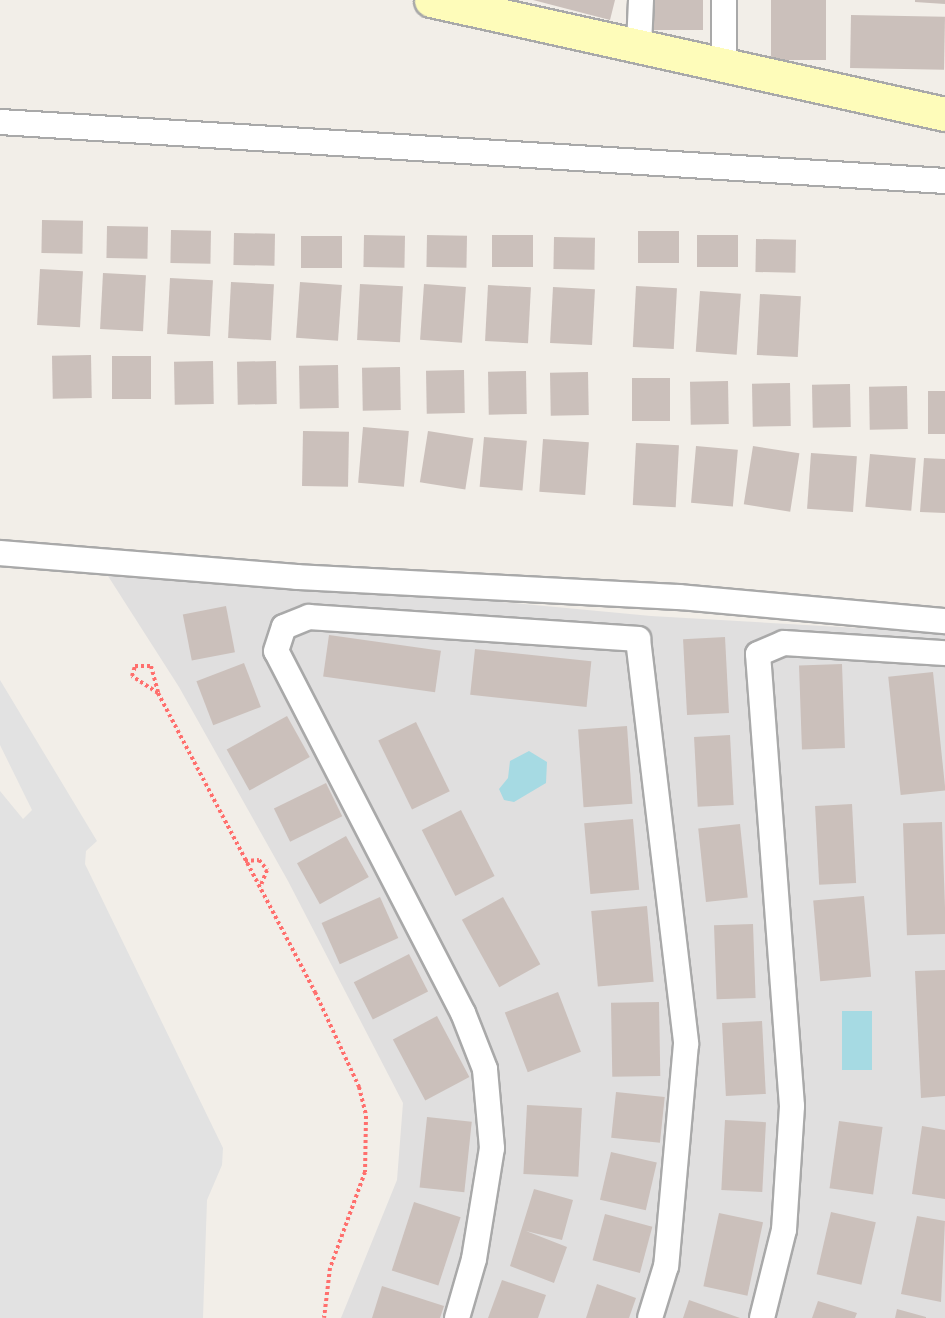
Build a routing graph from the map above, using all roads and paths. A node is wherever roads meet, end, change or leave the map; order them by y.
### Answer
1 (431, 0) edge
2 (641, 0) edge
3 (724, 0) edge
4 (639, 46) junction
5 (724, 65) junction
6 (945, 114) edge
7 (0, 122) edge
8 (945, 181) edge
9 (0, 553) edge
10 (945, 621) edge
11 (945, 653) edge
12 (158, 693) junction
13 (245, 861) junction
14 (260, 887) junction
15 (324, 1318) edge
16 (457, 1318) edge
17 (650, 1318) edge
18 (762, 1318) edge

1 - 4 street
2 - 4 street
3 - 5 street
4 - 5 street
5 - 6 street
7 - 8 street
9 - 10 street
11 - 18 street
12 - 12 path
12 - 13 path
13 - 14 path
13 - 14 path
14 - 15 path
16 - 17 street

